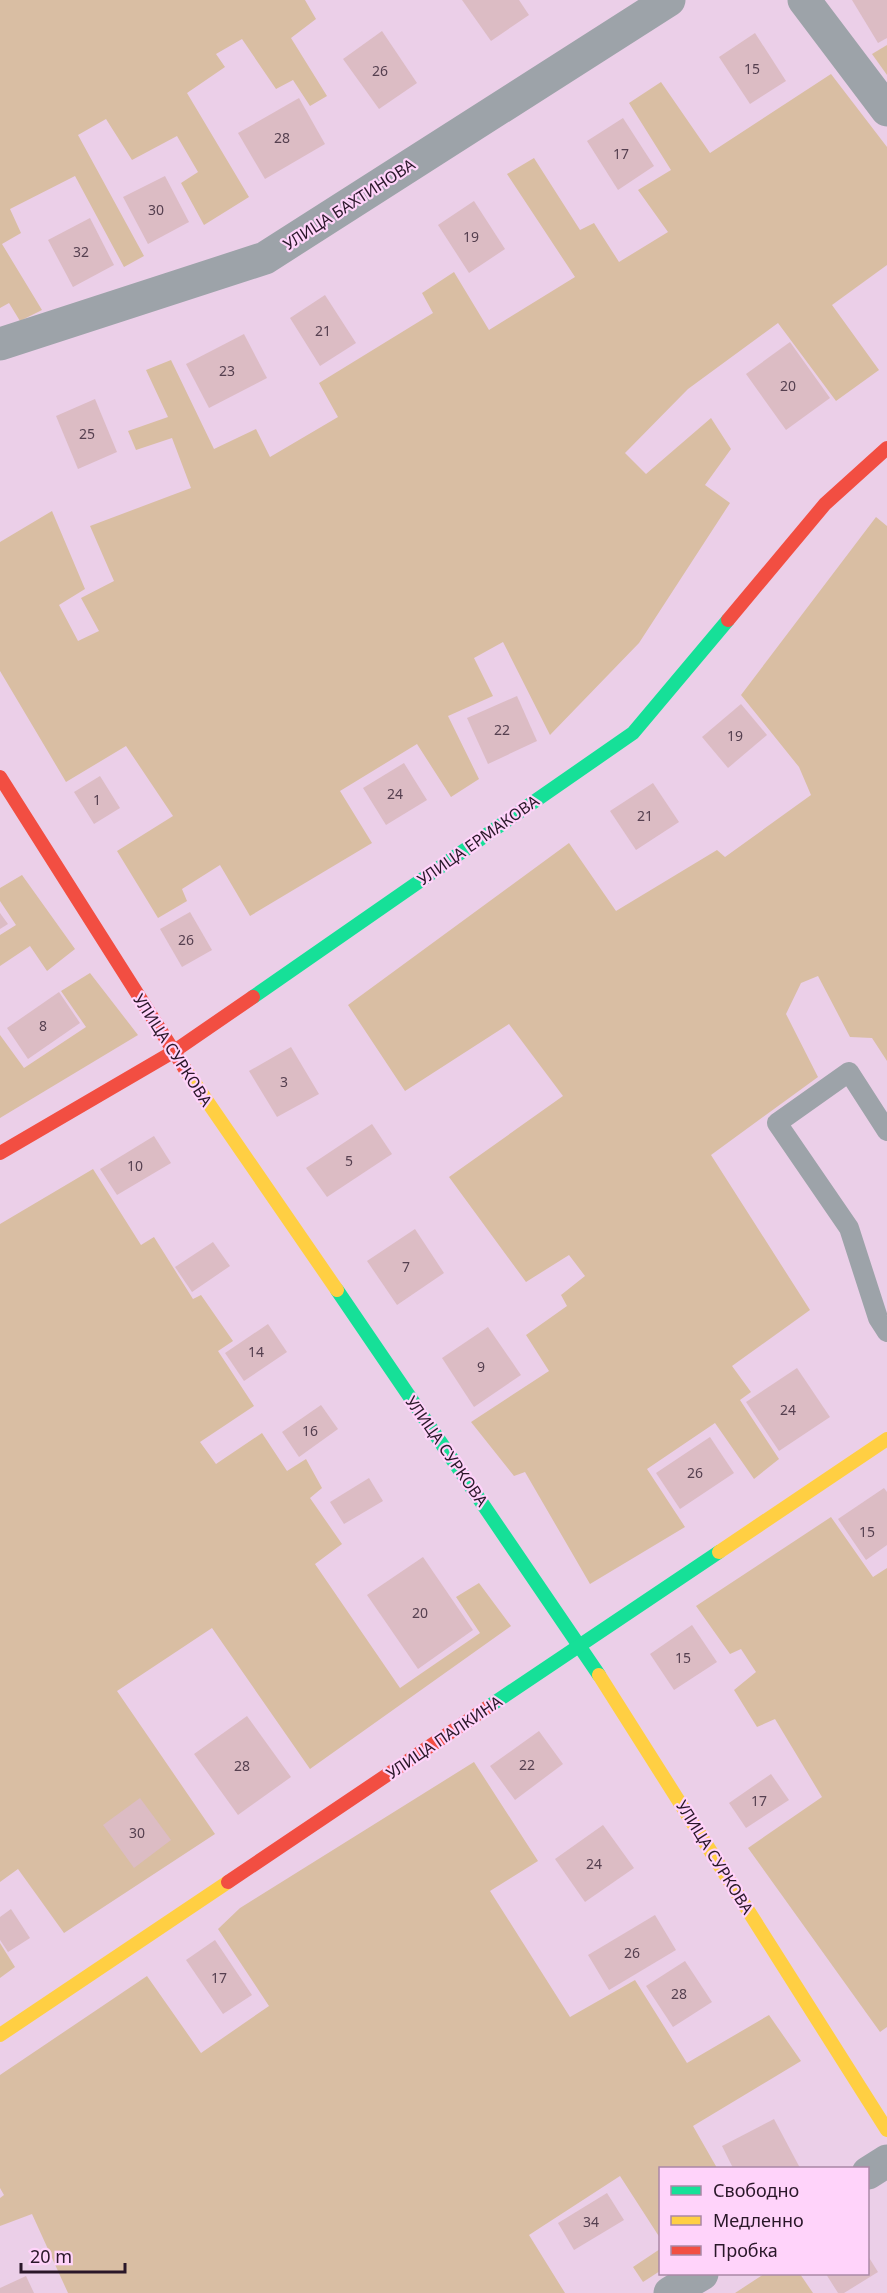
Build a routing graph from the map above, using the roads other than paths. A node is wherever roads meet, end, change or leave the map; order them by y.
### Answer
1 (669, 0) edge
2 (804, 0) edge
3 (887, 110) edge
4 (0, 344) edge
5 (887, 447) edge
6 (0, 777) edge
7 (173, 1052) junction
8 (887, 1131) edge
9 (0, 1154) edge
10 (887, 1332) edge
11 (887, 1439) edge
12 (581, 1646) junction
13 (0, 2035) edge
14 (887, 2130) edge
15 (887, 2161) edge
16 (869, 2172) edge
17 (700, 2275) edge
18 (670, 2293) edge

1 - 4 street, УЛИЦА БАХТИНОВА
2 - 3 street
5 - 7 street, УЛИЦА ЕРМАКОВА
6 - 7 street, УЛИЦА СУРКОВА
7 - 9 street, УЛИЦА ЕРМАКОВА
7 - 12 street, УЛИЦА СУРКОВА
8 - 10 lane
11 - 12 street, УЛИЦА ПАЛКИНА
12 - 13 street, УЛИЦА ПАЛКИНА
12 - 14 street, УЛИЦА СУРКОВА
15 - 16 street
17 - 18 street

